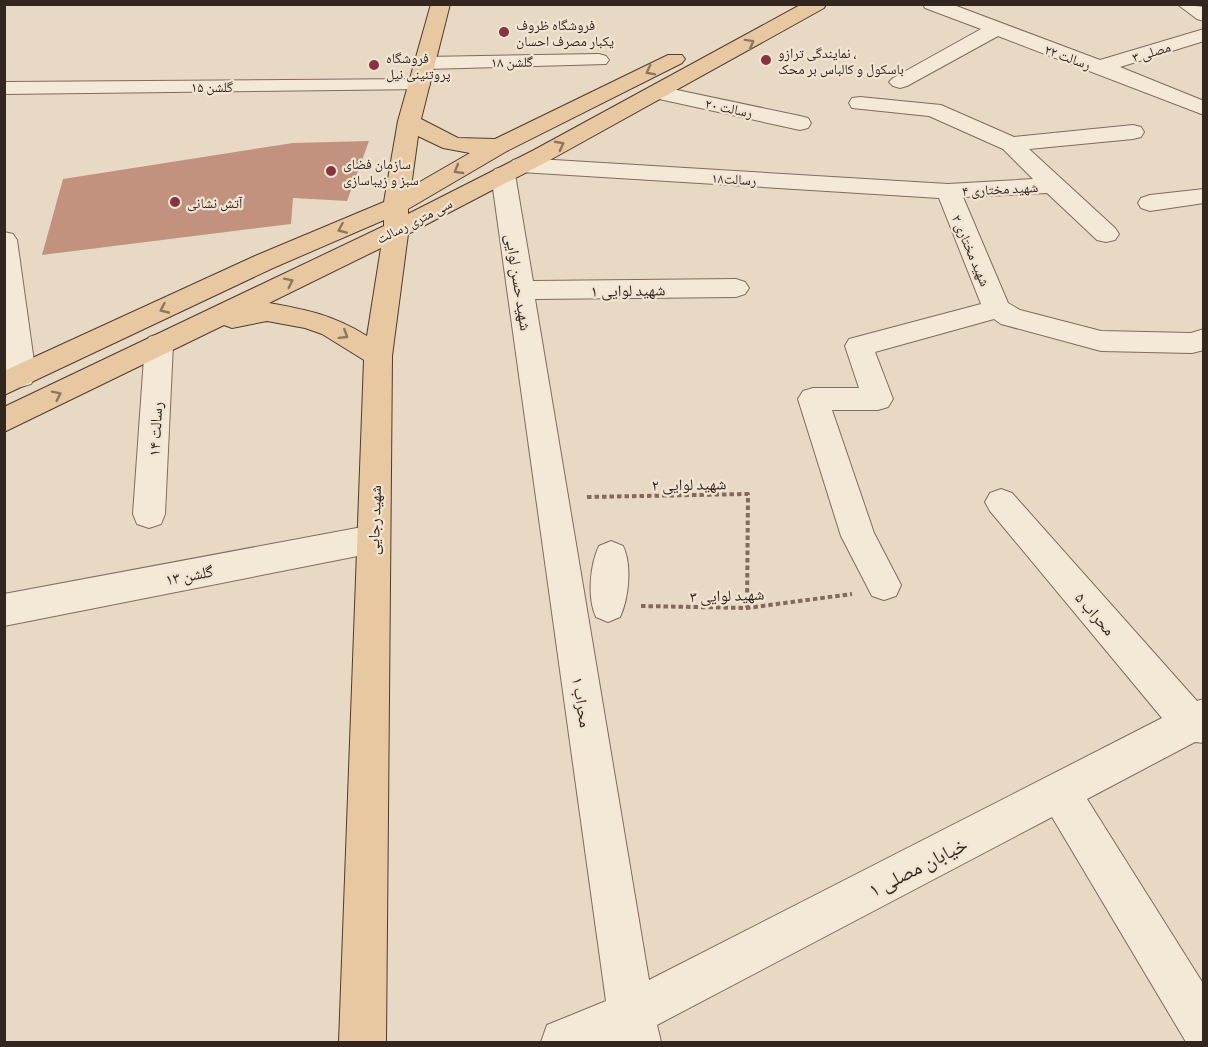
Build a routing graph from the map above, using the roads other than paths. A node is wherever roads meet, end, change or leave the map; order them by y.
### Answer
1 (441, 4) edge
2 (776, 4) edge
3 (817, 4) edge
4 (1186, 4) edge
5 (937, 5) edge
6 (1203, 15) edge
7 (996, 29) junction
8 (1203, 35) edge
9 (688, 52) junction
10 (599, 60) dead end
11 (425, 63) junction
12 (711, 64) junction
13 (1098, 67) junction
14 (900, 82) dead end
15 (419, 85) junction
16 (4, 88) edge
17 (658, 92) junction
18 (860, 103) dead end
19 (1203, 109) edge
20 (409, 121) junction
21 (800, 123) dead end
22 (1133, 132) dead end
23 (1011, 144) junction
24 (499, 146) junction
25 (512, 170) junction
26 (1053, 185) junction
27 (948, 191) junction
28 (1203, 196) edge
29 (1150, 203) dead end
30 (396, 218) junction
31 (1106, 234) dead end
32 (4, 240) edge
33 (736, 288) dead end
34 (521, 290) junction
35 (8, 299) edge
36 (997, 309) junction
37 (206, 321) junction
38 (1203, 339) edge
39 (159, 344) junction
40 (378, 356) junction
41 (13, 380) edge
42 (536, 389) joint
43 (4, 420) edge
44 (1000, 502) dead end
45 (149, 514) dead end
46 (373, 539) junction
47 (611, 556) dead end
48 (884, 585) road end
49 (608, 606) road end
50 (4, 610) edge
51 (1199, 721) edge
52 (1059, 791) junction
53 (634, 1028) edge
54 (1203, 1029) edge
55 (362, 1042) edge
56 (564, 1042) edge

1 - 11 main road, شهید رجایی
2 - 9 main road, سی متری رسالت
12 -> 3 main road, سی متری رسالت
4 - 6 street
5 - 7 street, ۲۲ رسالت
7 - 13 street, ۲۲ رسالت
7 - 14 street
8 - 13 street, ۳ مصلی
9 - 12 main road
9 -> 24 main road, سی متری رسالت
10 - 11 street, ۱۸ گلشن
11 - 15 main road, شهید رجایی
12 - 17 main road, سی متری رسالت
13 - 19 street, ۲۲ رسالت
15 - 16 street, گلشن ۱۵
15 - 20 main road, شهید رجایی
17 - 21 street, ۲۰ رسالت
25 -> 17 main road, سی متری رسالت
18 - 23 street
20 - 24 main road
20 - 30 main road, شهید رجایی
22 - 23 street
23 - 26 street
24 -> 30 main road, سی متری رسالت
25 - 27 street, رسالت۱۸
25 - 30 main road, سی متری رسالت
25 - 34 street, شهید حسن لوایی
26 - 27 street, ۴ شهید مختاری
26 - 31 street, ۴ شهید مختاری
27 - 36 street, ۲ شهید مختاری
28 - 29 street
37 -> 30 main road, سی متری رسالت
30 - 40 main road, شهید رجایی
30 -> 41 main road, سی متری رسالت
32 - 35 street
33 - 34 street, ۱ شهید لوایی
34 - 42 street, شهید حسن لوایی
35 - 41 street
36 - 38 street
36 - 48 street
37 - 39 main road, سی متری رسالت
37 -> 40 main road
43 -> 39 main road, سی متری رسالت
39 - 45 street, ۱۴ رسالت
40 - 46 main road, شهید رجایی
42 - 53 street, ۱ محراب
44 - 51 street, ۵ محراب
46 - 50 street, ۱۳ گلشن
46 - 55 main road, شهید رجایی
47 - 49 street
51 - 52 street, خیابان مصلی ۱
52 - 53 street, خیابان مصلی ۱
52 - 54 street
53 - 56 street, خیابان مصلی ۱

